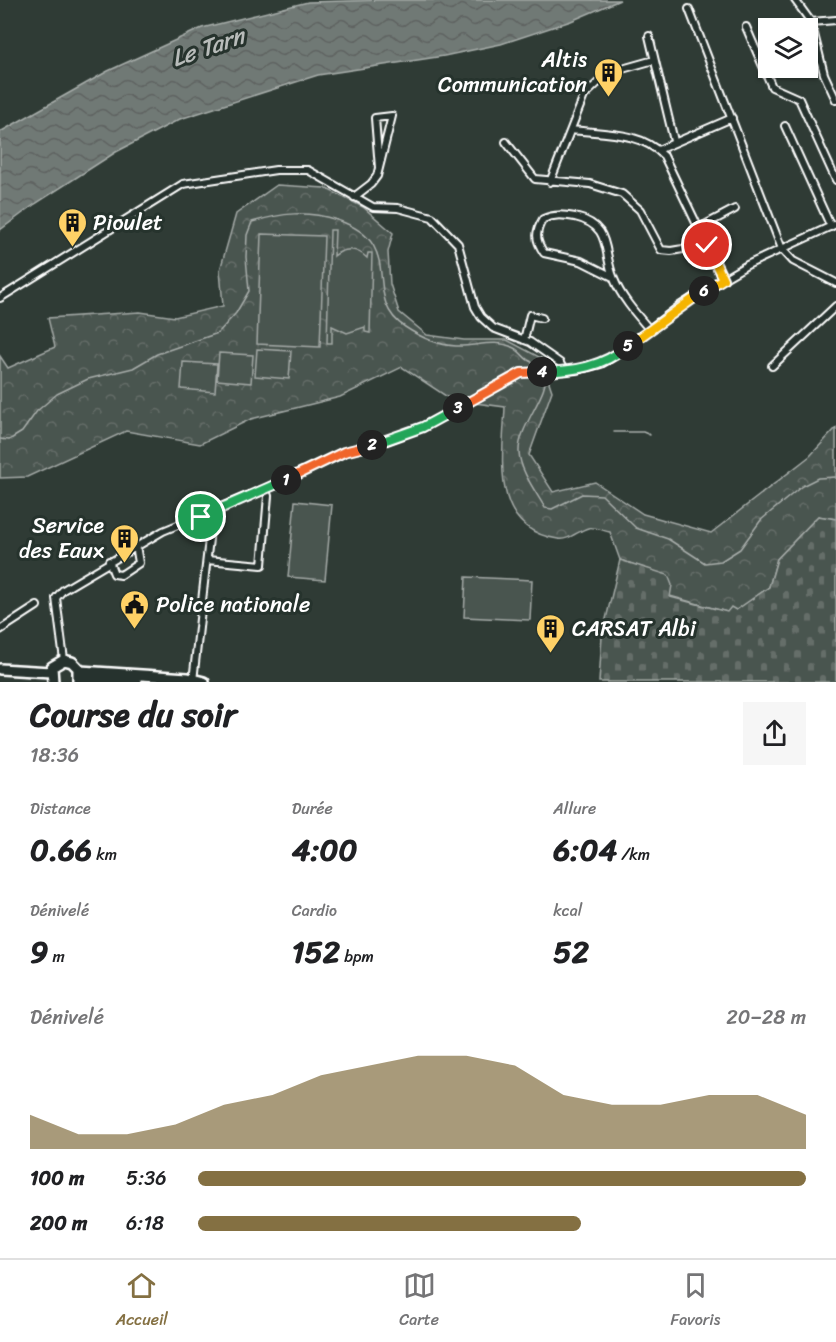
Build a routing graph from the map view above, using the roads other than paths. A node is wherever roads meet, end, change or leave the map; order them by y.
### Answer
1 (795, 0) edge
2 (689, 9) dead end
3 (808, 18) edge
4 (836, 20) edge
5 (818, 21) edge
6 (746, 27) dead end
7 (649, 36) dead end
8 (818, 50) edge
9 (654, 60) junction
10 (836, 100) edge
11 (732, 118) junction
12 (785, 126) dead end
13 (571, 130) junction
14 (674, 141) junction
15 (506, 142) dead end
16 (658, 150) junction
17 (379, 168) junction
18 (836, 180) edge
19 (550, 182) junction
20 (354, 197) junction
21 (735, 209) dead end
22 (834, 226) edge
23 (699, 228) junction
24 (707, 245) junction
25 (782, 249) junction
26 (613, 277) junction
27 (723, 279) junction
28 (836, 283) edge
29 (0, 298) edge
30 (836, 306) edge
31 (542, 318) dead end
32 (649, 329) junction
33 (524, 340) junction
34 (772, 366) dead end
35 (564, 371) junction
36 (265, 489) junction
37 (212, 512) junction
38 (136, 545) junction
39 (207, 560) junction
40 (109, 561) junction
41 (37, 606) dead end
42 (0, 630) edge
43 (64, 660) junction
44 (0, 669) edge
45 (79, 677) edge
46 (51, 679) edge
47 (137, 682) edge
48 (192, 682) edge
49 (204, 682) edge

1 - 3 street
2 - 11 street
4 - 5 street
6 - 18 street
7 - 9 street
8 - 10 street
9 - 13 street
9 - 14 street
11 - 14 street
11 - 25 street
12 - 22 street
13 - 16 street
13 - 19 street
14 - 16 street
15 - 19 street
16 - 23 street
17 - 17 street
17 - 20 street
19 - 24 street
20 - 29 street
20 - 33 street
21 - 23 street
22 - 25 street
23 - 24 street
24 - 27 street
25 - 27 street
25 - 28 street
26 - 26 street
26 - 32 street
27 - 32 street
30 - 34 street
31 - 33 street
32 - 35 street
33 - 35 street
35 - 36 street
36 - 37 street
36 - 39 street
37 - 38 street
37 - 39 street
38 - 40 street
38 - 40 street
39 - 48 street
40 - 43 street
41 - 42 street
43 - 45 main road
43 - 46 main road
44 - 46 main road
45 - 47 main road
45 - 48 main road
48 - 49 main road

